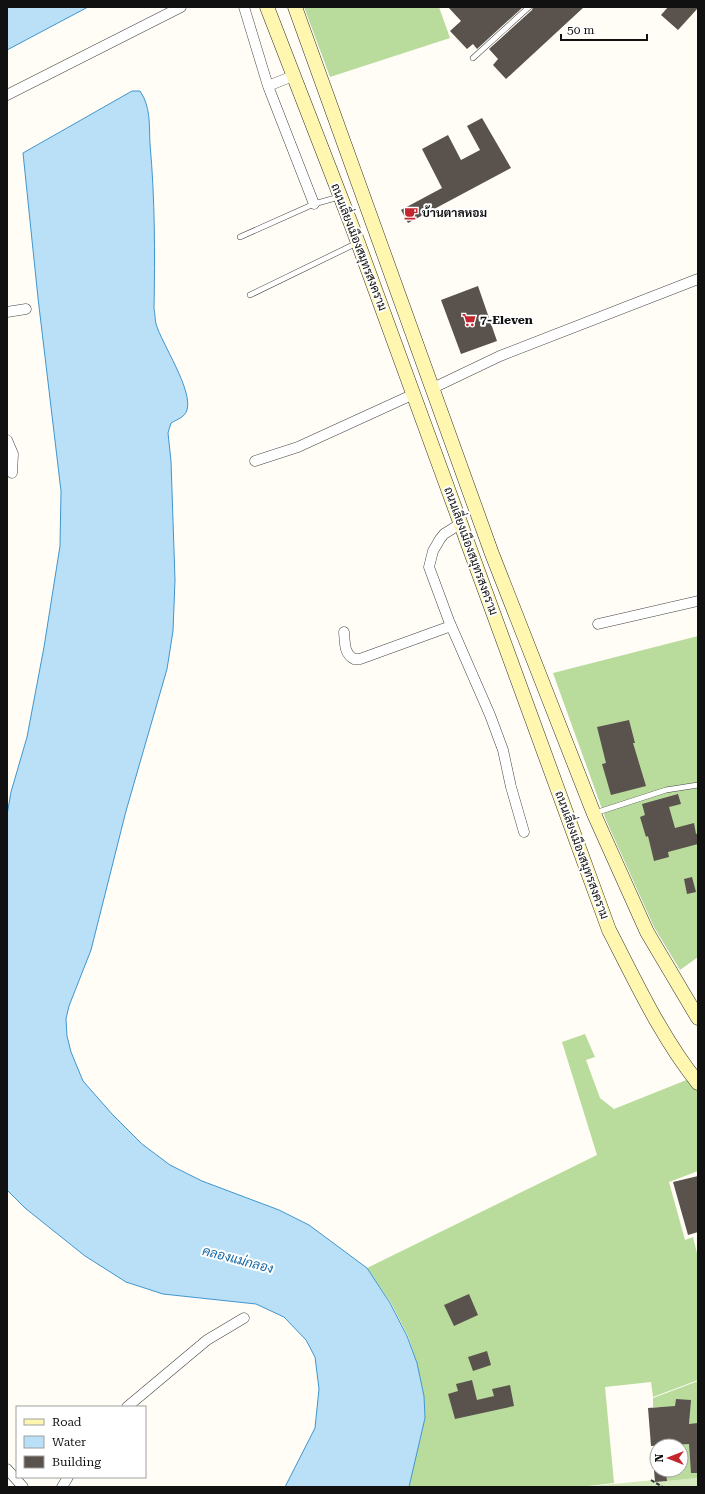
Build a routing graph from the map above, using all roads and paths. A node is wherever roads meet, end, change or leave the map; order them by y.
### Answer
1 (181, 7) edge
2 (244, 7) edge
3 (267, 7) edge
4 (295, 7) edge
5 (529, 7) edge
6 (473, 58) dead end
7 (293, 76) junction
8 (268, 86) junction
9 (7, 95) edge
10 (361, 188) junction
11 (340, 197) junction
12 (314, 204) junction
13 (372, 218) junction
14 (353, 229) junction
15 (240, 237) dead end
16 (358, 243) junction
17 (698, 279) edge
18 (250, 295) dead end
19 (26, 309) dead end
20 (7, 312) edge
21 (432, 388) junction
22 (414, 394) junction
23 (7, 440) edge
24 (255, 461) dead end
25 (12, 473) dead end
26 (460, 524) junction
27 (698, 601) edge
28 (598, 624) dead end
29 (451, 626) junction
30 (344, 632) dead end
31 (698, 785) edge
32 (594, 814) junction
33 (524, 832) dead end
34 (698, 1018) edge
35 (698, 1084) edge
36 (244, 1318) dead end
37 (128, 1406) edge
38 (7, 1469) edge
39 (67, 1478) edge
40 (651, 1480) dead end
41 (23, 1487) edge
42 (62, 1487) edge
43 (663, 1487) edge

1 - 9 street
2 - 8 street
3 - 7 main road, ถนนเลี่ยงเมืองสมุทรสงคราม
4 - 10 main road, ถนนเลี่ยงเมืองสมุทรสงคราม
5 - 6 lane
7 - 8 street
7 - 11 main road, ถนนเลี่ยงเมืองสมุทรสงคราม
8 - 12 street
10 - 11 main road
10 - 13 main road, ถนนเลี่ยงเมืองสมุทรสงคราม
11 - 12 lane
11 - 14 main road, ถนนเลี่ยงเมืองสมุทรสงคราม
12 - 15 lane
13 - 14 main road
13 - 21 main road, ถนนเลี่ยงเมืองสมุทรสงคราม
14 - 16 main road, ถนนเลี่ยงเมืองสมุทรสงคราม
16 - 18 lane
16 - 22 main road, ถนนเลี่ยงเมืองสมุทรสงคราม
17 - 21 street
19 - 20 street
21 - 32 main road, ถนนเลี่ยงเมืองสมุทรสงคราม
22 - 24 street
22 - 26 main road, ถนนเลี่ยงเมืองสมุทรสงคราม
23 - 25 street
26 - 29 street
26 - 35 main road, ถนนเลี่ยงเมืองสมุทรสงคราม
27 - 28 street
29 - 30 street
29 - 33 street
31 - 32 lane
32 - 34 main road, ถนนเลี่ยงเมืองสมุทรสงคราม
36 - 37 street
38 - 41 street
39 - 42 street
40 - 43 path

